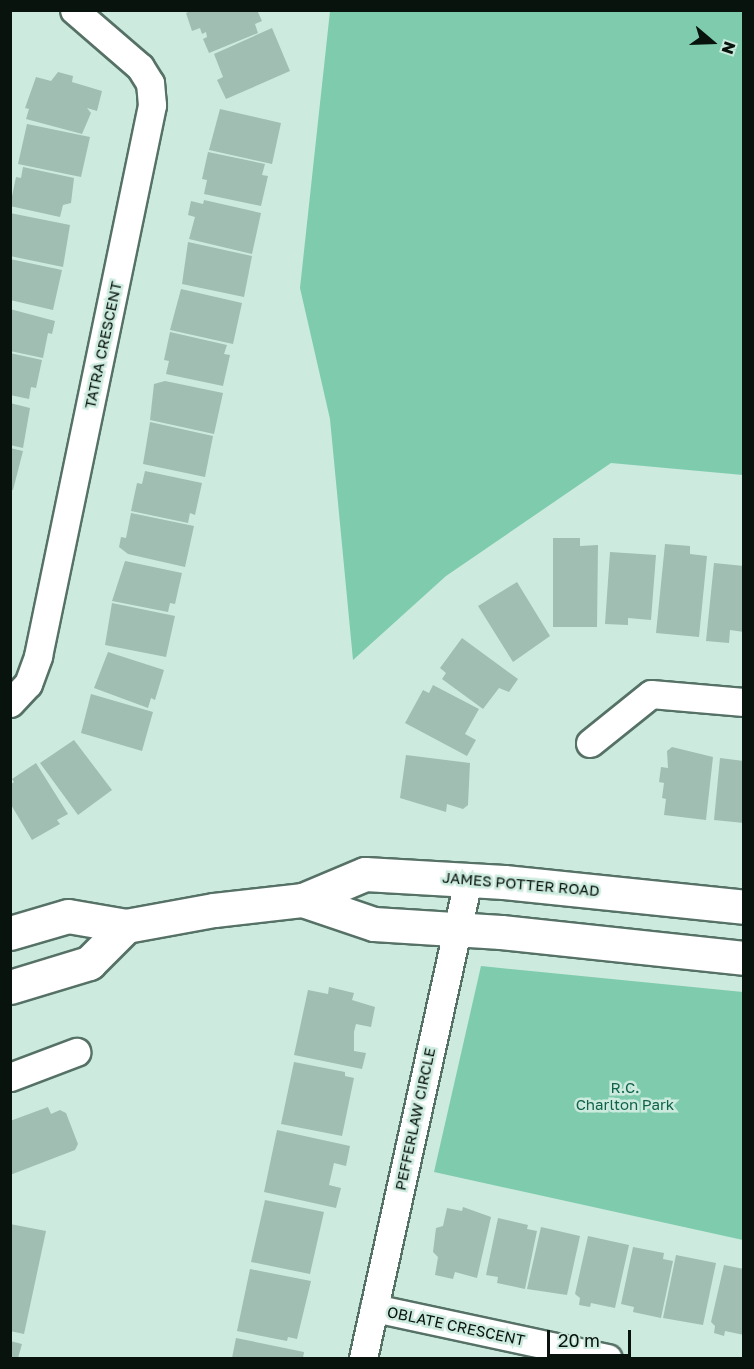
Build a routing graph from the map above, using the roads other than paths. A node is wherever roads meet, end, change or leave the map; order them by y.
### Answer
1 (74, 10) edge
2 (744, 702) edge
3 (10, 703) edge
4 (590, 743) dead end
5 (468, 879) junction
6 (303, 900) junction
7 (744, 907) edge
8 (126, 926) junction
9 (457, 929) junction
10 (10, 933) edge
11 (744, 958) edge
12 (10, 987) edge
13 (76, 1052) dead end
14 (10, 1077) edge
15 (374, 1308) junction
16 (363, 1359) edge
17 (608, 1359) edge

1 - 3 street, TATRA CRESCENT
2 - 4 street
5 - 6 main road, JAMES POTTER ROAD
5 - 7 main road, JAMES POTTER ROAD
5 - 9 street, PEFFERLAW CIRCLE
6 - 8 main road, JAMES POTTER ROAD
6 - 9 main road, JAMES POTTER ROAD
8 - 10 main road, JAMES POTTER ROAD
8 - 12 main road
9 - 11 main road, JAMES POTTER ROAD
9 - 15 street, PEFFERLAW CIRCLE
13 - 14 street
15 - 16 street, PEFFERLAW CIRCLE
15 - 17 street, OBLATE CRESCENT

